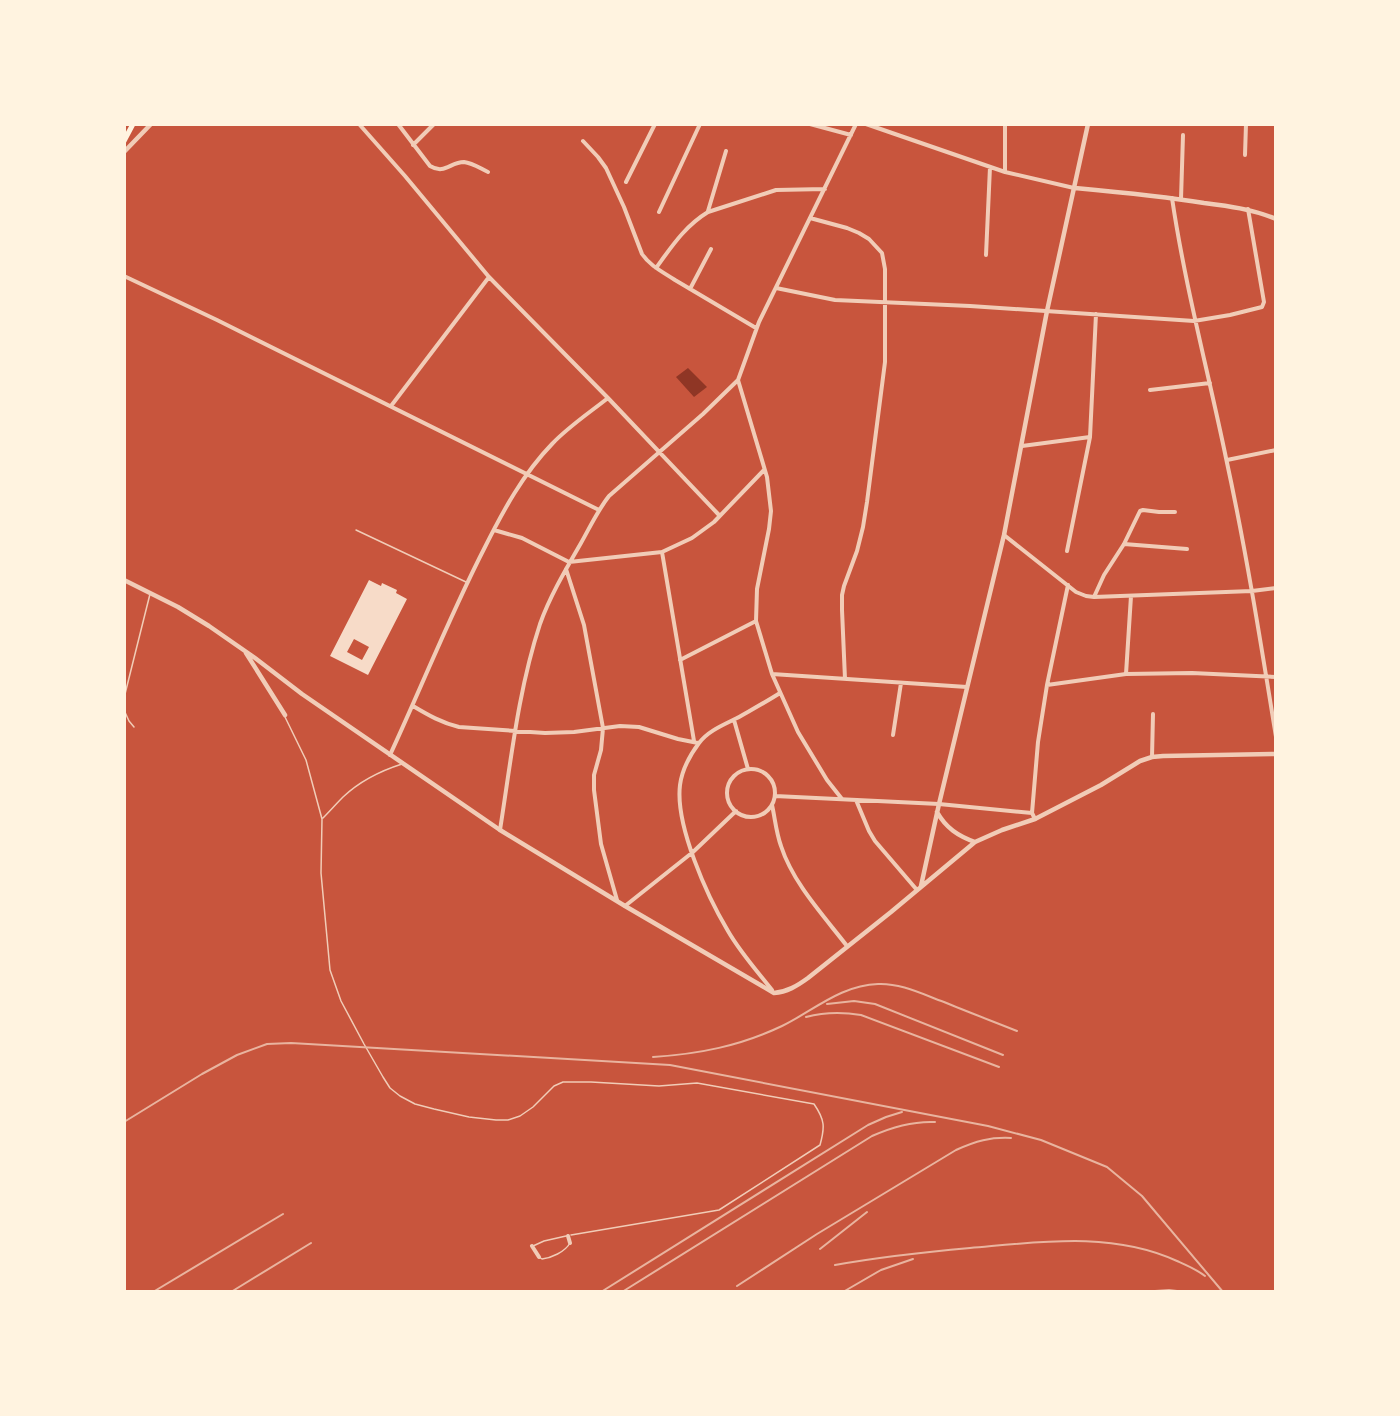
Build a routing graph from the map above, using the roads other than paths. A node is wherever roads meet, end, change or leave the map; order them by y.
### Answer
1 (133, 124) edge
2 (151, 124) edge
3 (359, 124) edge
4 (398, 124) edge
5 (434, 124) edge
6 (655, 124) edge
7 (700, 124) edge
8 (810, 124) edge
9 (856, 124) edge
10 (866, 124) edge
11 (1005, 124) edge
12 (1088, 124) edge
13 (1246, 124) edge
14 (850, 135) junction
15 (1183, 135) dead end
16 (124, 141) edge
17 (583, 141) dead end
18 (413, 145) junction
19 (124, 152) edge
20 (726, 152) dead end
21 (1245, 155) dead end
22 (990, 167) junction
23 (488, 172) dead end
24 (1005, 172) junction
25 (626, 182) dead end
26 (1075, 188) junction
27 (826, 189) junction
28 (1172, 198) junction
29 (1181, 199) junction
30 (1248, 209) junction
31 (659, 212) dead end
32 (708, 212) junction
33 (810, 218) junction
34 (1275, 219) edge
35 (711, 249) dead end
36 (986, 255) dead end
37 (656, 268) junction
38 (124, 276) edge
39 (489, 277) junction
40 (776, 288) junction
41 (690, 289) junction
42 (885, 302) junction
43 (1047, 311) junction
44 (1096, 314) junction
45 (1194, 321) junction
46 (756, 328) junction
47 (738, 380) junction
48 (1210, 383) junction
49 (1150, 390) dead end
50 (608, 398) junction
51 (391, 406) junction
52 (1090, 437) junction
53 (1022, 446) junction
54 (1275, 450) edge
55 (660, 452) junction
56 (1227, 460) junction
57 (765, 470) junction
58 (527, 474) junction
59 (599, 510) junction
60 (1175, 512) dead end
61 (719, 515) junction
62 (356, 530) dead end
63 (494, 530) junction
64 (1004, 535) junction
65 (1124, 544) junction
66 (1187, 549) dead end
67 (1067, 551) dead end
68 (662, 552) junction
69 (569, 562) junction
70 (566, 569) junction
71 (124, 580) edge
72 (467, 583) junction
73 (1068, 585) junction
74 (1275, 588) edge
75 (1252, 591) junction
76 (151, 593) junction
77 (1131, 596) junction
78 (1094, 597) junction
79 (756, 621) junction
80 (245, 650) junction
81 (680, 660) junction
82 (772, 674) junction
83 (1126, 674) junction
84 (1275, 677) edge
85 (1266, 678) junction
86 (845, 679) junction
87 (901, 683) junction
88 (1047, 685) junction
89 (968, 687) junction
90 (780, 693) junction
91 (124, 698) edge
92 (413, 706) junction
93 (124, 710) edge
94 (1153, 714) dead end
95 (285, 715) joint
96 (734, 720) junction
97 (134, 728) dead end
98 (603, 728) junction
99 (515, 732) junction
100 (893, 735) dead end
101 (1275, 737) edge
102 (696, 742) junction
103 (1275, 754) edge
104 (390, 755) junction
105 (1152, 757) junction
106 (403, 764) junction
107 (748, 769) junction
108 (774, 796) junction
109 (842, 799) junction
110 (856, 800) junction
111 (939, 804) junction
112 (772, 805) junction
113 (736, 811) junction
114 (938, 812) junction
115 (1032, 813) junction
116 (322, 819) junction
117 (1035, 819) junction
118 (500, 830) junction
119 (975, 842) junction
120 (693, 852) junction
121 (919, 888) junction
122 (617, 900) junction
123 (625, 906) junction
124 (847, 946) junction
125 (774, 993) junction
126 (568, 1236) junction
127 (570, 1243) joint
128 (532, 1246) joint
129 (539, 1257) joint

1 - 16 main road
2 - 19 street
3 - 39 street
4 - 18 street
5 - 18 street
6 - 25 street
7 - 31 street
8 - 14 street
9 - 14 street
10 - 22 street
11 - 24 street
12 - 26 street
13 - 21 street
14 - 27 street
15 - 29 street
17 - 37 street
18 - 23 street
20 - 32 street
22 - 24 street
22 - 36 street
24 - 26 street
26 - 28 street
26 - 43 street
27 - 32 street
27 - 33 street
28 - 29 street
28 - 45 street
29 - 30 street
30 - 34 street
30 - 45 street
32 - 37 street
33 - 40 street
33 - 42 street
35 - 41 street
37 - 41 street
38 - 51 street
39 - 50 street
39 - 51 street
40 - 42 street
40 - 46 street
41 - 46 street
42 - 43 street
42 - 86 street
43 - 44 street
43 - 53 street
44 - 45 street
44 - 52 street
45 - 48 street
46 - 47 street
47 - 55 street
47 - 57 street
48 - 49 street
48 - 56 street
50 - 55 street
50 - 58 street
51 - 58 street
52 - 53 street
52 - 67 street
53 - 64 street
54 - 56 street
55 - 59 street
55 - 61 street
56 - 75 street
57 - 61 street
57 - 79 street
58 - 59 street
58 - 63 street
59 - 69 street
60 - 65 street
61 - 68 street
62 - 72 lane
63 - 69 street
63 - 72 street
64 - 73 street
64 - 89 street
65 - 66 street
65 - 78 street
68 - 69 street
68 - 81 street
69 - 70 street
70 - 98 street
70 - 99 street
71 - 76 street
72 - 92 street
73 - 78 street
73 - 88 street
74 - 75 street
75 - 77 street
75 - 85 street
76 - 80 street
76 - 91 lane
77 - 78 street
77 - 83 street
79 - 81 street
79 - 82 street
80 - 95 street
80 - 104 street
81 - 102 street
82 - 86 street
82 - 90 street
83 - 85 street
83 - 88 street
84 - 85 street
85 - 101 street
86 - 87 street
87 - 89 street
87 - 100 street
88 - 115 street
89 - 111 street
90 - 96 street
90 - 109 street
92 - 99 street
92 - 104 street
93 - 97 lane
94 - 105 street
95 - 116 lane
96 - 102 street
96 - 107 street
98 - 99 street
98 - 102 street
98 - 122 street
99 - 118 street
102 - 120 street
103 - 105 street
104 - 106 street
105 - 117 street
106 - 116 lane
106 - 118 street
107 - 108 street
107 - 113 street
108 - 109 street
108 - 112 street
109 - 110 street
110 - 111 street
110 - 121 street
111 - 114 street
111 - 115 street
112 - 113 street
112 - 124 street
113 - 120 street
114 - 119 street
114 - 121 street
115 - 117 street
116 - 126 lane
117 - 119 street
118 - 122 street
119 - 121 street
120 - 123 street
120 - 125 street
121 - 124 street
122 - 123 street
123 - 125 street
124 - 125 street
126 - 127 street
126 - 128 lane
127 - 129 lane
128 - 129 street

